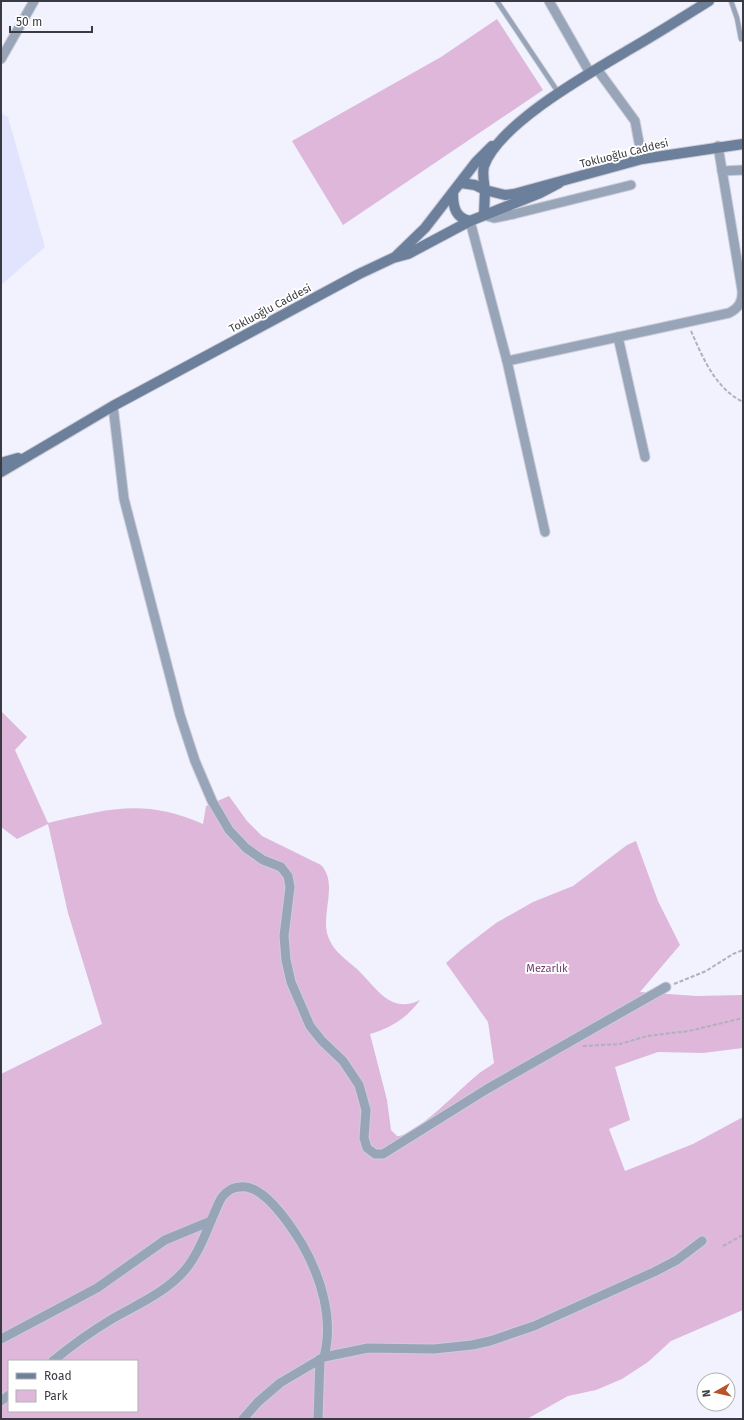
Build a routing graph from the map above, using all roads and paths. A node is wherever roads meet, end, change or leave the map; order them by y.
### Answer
1 (34, 1) edge
2 (497, 1) edge
3 (549, 1) edge
4 (709, 1) edge
5 (731, 1) edge
6 (741, 39) dead end
7 (1, 59) edge
8 (594, 71) junction
9 (558, 92) junction
10 (504, 138) junction
11 (743, 144) edge
12 (718, 146) junction
13 (642, 158) junction
14 (743, 170) edge
15 (722, 172) junction
16 (558, 183) junction
17 (461, 184) junction
18 (631, 185) dead end
19 (485, 190) junction
20 (452, 194) junction
21 (484, 215) junction
22 (470, 222) junction
23 (393, 258) junction
24 (687, 322) junction
25 (618, 337) junction
26 (507, 361) junction
27 (743, 402) edge
28 (113, 406) junction
29 (32, 454) junction
30 (644, 457) dead end
31 (1, 463) edge
32 (1, 472) edge
33 (545, 532) dead end
34 (743, 950) edge
35 (666, 987) joint
36 (743, 1018) edge
37 (566, 1044) junction
38 (211, 1221) junction
39 (743, 1235) edge
40 (702, 1241) dead end
41 (723, 1246) dead end
42 (1, 1339) edge
43 (322, 1358) junction
44 (54, 1360) edge
45 (243, 1419) edge
46 (318, 1419) edge

1 - 7 street
2 - 9 lane
3 - 8 street
4 - 8 street
5 - 6 lane
8 - 9 street
8 - 13 street
9 - 10 street
10 - 17 street
10 - 19 street
11 - 12 street, Tokluoğlu Caddesi
12 - 13 street, Tokluoğlu Caddesi
12 - 15 street
13 - 16 street, Tokluoğlu Caddesi
14 - 15 street
15 - 24 street
16 - 19 street, Tokluoğlu Caddesi
16 - 21 street, Tokluoğlu Caddesi
17 - 19 street
17 - 20 street
18 - 21 street
19 - 21 street
20 - 22 street
20 - 23 street
21 - 22 street, Tokluoğlu Caddesi
22 - 23 street, Tokluoğlu Caddesi
22 - 26 street
23 - 28 street, Tokluoğlu Caddesi
24 - 25 street
24 - 27 path
25 - 26 street
25 - 30 street
26 - 33 street
28 - 29 street, Tokluoğlu Caddesi
28 - 37 street
29 - 31 street
29 - 32 street, Tokluoğlu Caddesi
34 - 35 path
35 - 37 street
36 - 37 path
38 - 42 street
38 - 43 street
38 - 44 street
39 - 41 path
40 - 43 street
43 - 45 street
43 - 46 street

